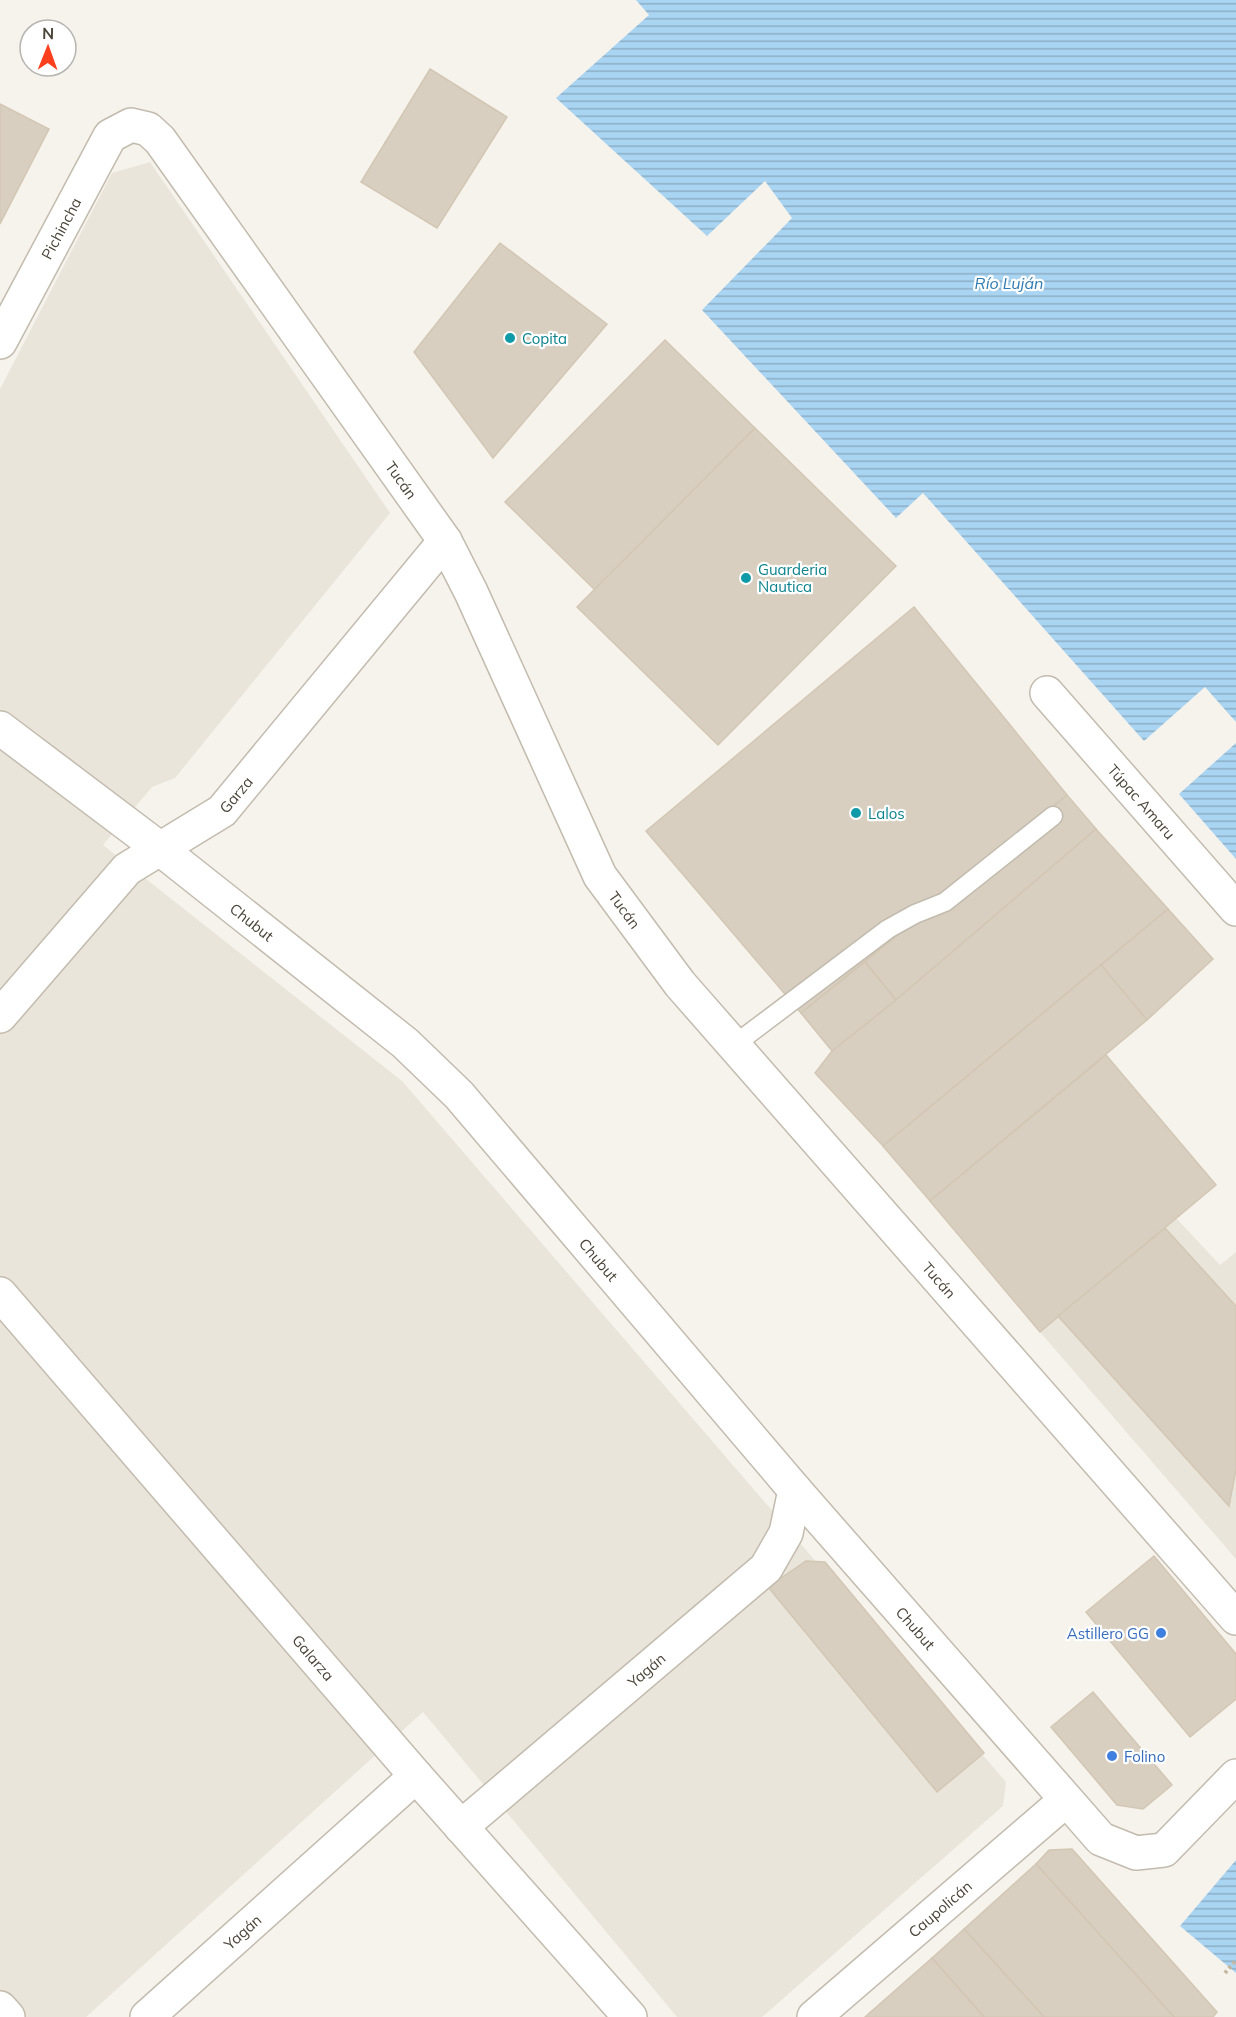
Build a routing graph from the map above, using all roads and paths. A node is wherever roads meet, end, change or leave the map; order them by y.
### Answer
1 (131, 125) joint
2 (0, 342) edge
3 (445, 541) junction
4 (1047, 693) dead end
5 (0, 728) edge
6 (1053, 816) dead end
7 (159, 848) junction
8 (1236, 909) edge
9 (0, 1016) edge
10 (734, 1045) junction
11 (0, 1294) edge
12 (795, 1490) junction
13 (1236, 1618) edge
14 (416, 1776) junction
15 (1236, 1776) edge
16 (1066, 1800) junction
17 (461, 1827) junction
18 (1236, 1960) edge
19 (1225, 1973) dead end
20 (0, 2008) edge
21 (8, 2017) edge
22 (147, 2017) edge
23 (630, 2017) edge
24 (814, 2017) edge

1 - 2 street, Pichincha
1 - 3 street, Tucán
3 - 7 street, Garza
3 - 10 street, Tucán
4 - 8 street, Túpac Amaru
5 - 7 street, Chubut
6 - 10 lane
7 - 9 street, Garza
7 - 12 street, Chubut
10 - 13 street, Tucán
11 - 14 street, Galarza
12 - 16 street, Chubut
12 - 17 street, Yagán
14 - 17 street, Galarza
14 - 22 street, Yagán
15 - 16 street, Chubut
16 - 24 street, Caupolicán
17 - 23 street, Galarza
18 - 19 path
20 - 21 street

